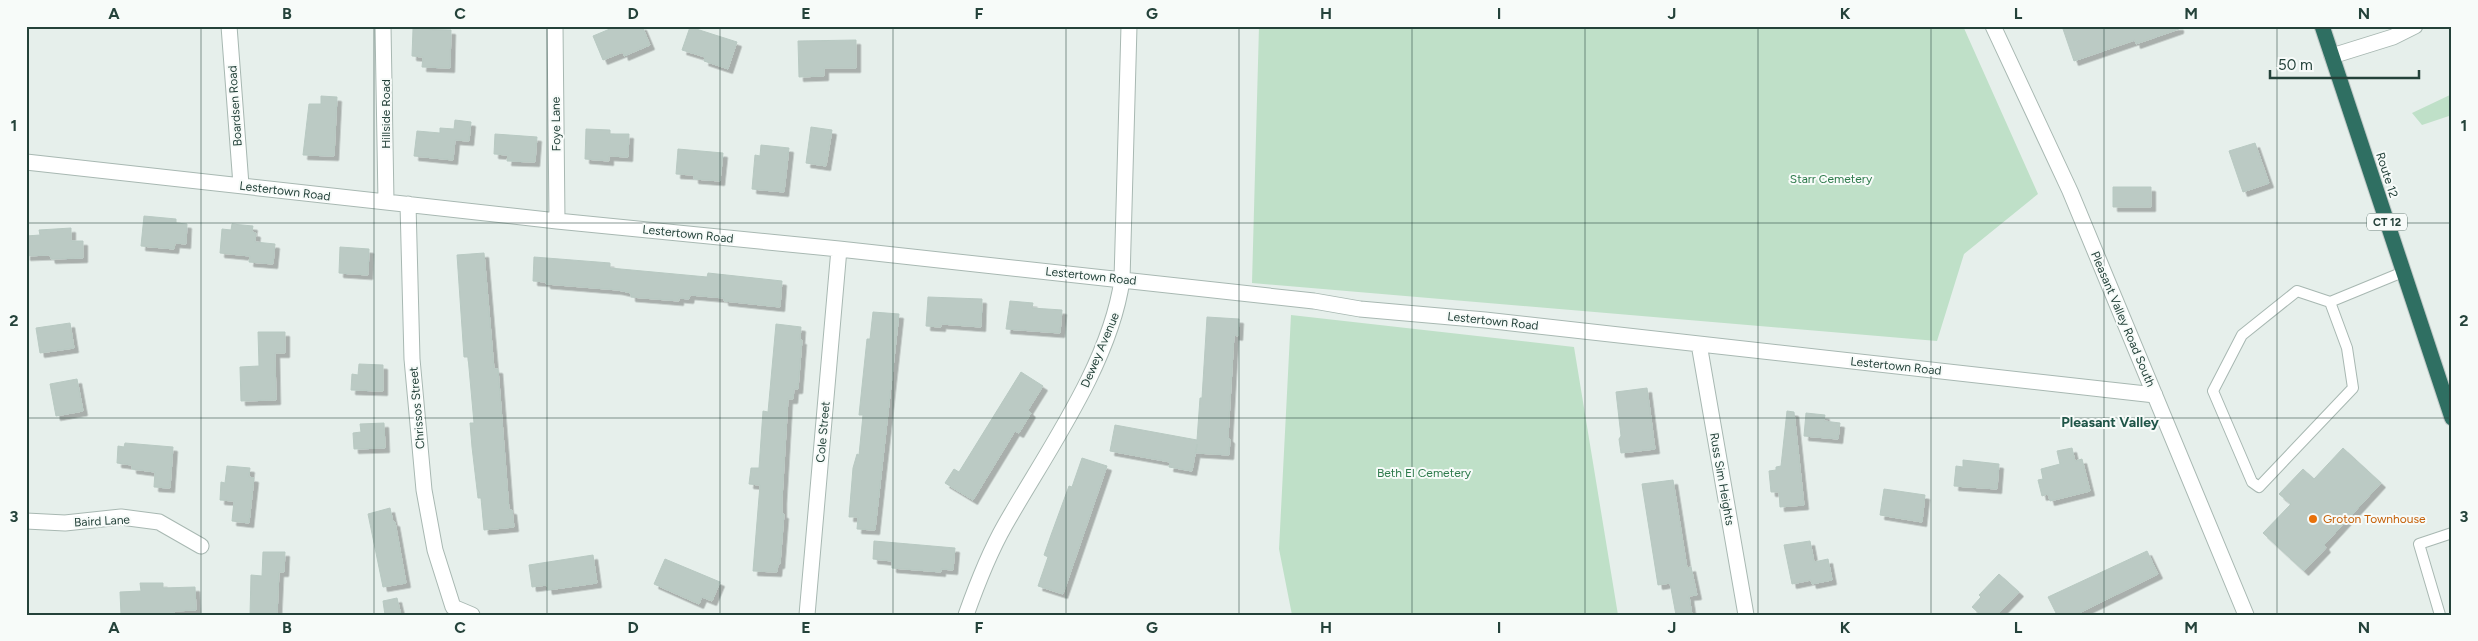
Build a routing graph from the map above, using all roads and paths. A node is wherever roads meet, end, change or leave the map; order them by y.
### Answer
1 (229, 26) edge
2 (383, 26) edge
3 (555, 26) edge
4 (1129, 26) edge
5 (1993, 26) edge
6 (2322, 26) edge
7 (2415, 26) edge
8 (2332, 56) junction
9 (26, 162) edge
10 (241, 185) junction
11 (386, 202) junction
12 (408, 204) junction
13 (558, 221) junction
14 (839, 249) junction
15 (2403, 272) junction
16 (1122, 280) junction
17 (2330, 302) junction
18 (1699, 344) junction
19 (2155, 395) junction
20 (2452, 418) edge
21 (26, 521) edge
22 (2452, 533) edge
23 (201, 546) dead end
24 (2244, 614) edge
25 (472, 615) edge
26 (807, 615) edge
27 (966, 615) edge
28 (1746, 615) edge
29 (2440, 615) edge

1 - 10 street, Boardsen Road
2 - 11 street, Hillside Road
3 - 13 street, Foye Lane
4 - 16 street, Dewey Avenue
5 - 19 street, Pleasant Valley Road South
6 - 8 highway, Route 12 / CT 12
7 - 8 street
8 - 15 highway, Route 12 / CT 12
9 - 10 street, Lestertown Road
10 - 11 street, Lestertown Road
11 - 12 street, Lestertown Road
12 - 13 street, Lestertown Road
12 - 25 street, Chrissos Street
13 - 14 street, Lestertown Road
14 - 16 street, Lestertown Road
14 - 26 street, Cole Street
15 - 17 lane
15 - 20 highway, Route 12 / CT 12
16 - 18 street, Lestertown Road
16 - 27 street, Dewey Avenue
17 - 17 lane
18 - 19 street, Lestertown Road
18 - 28 street, Russ Sim Heights
19 - 24 street, Pleasant Valley Road South
21 - 23 street, Baird Lane
22 - 29 lane

